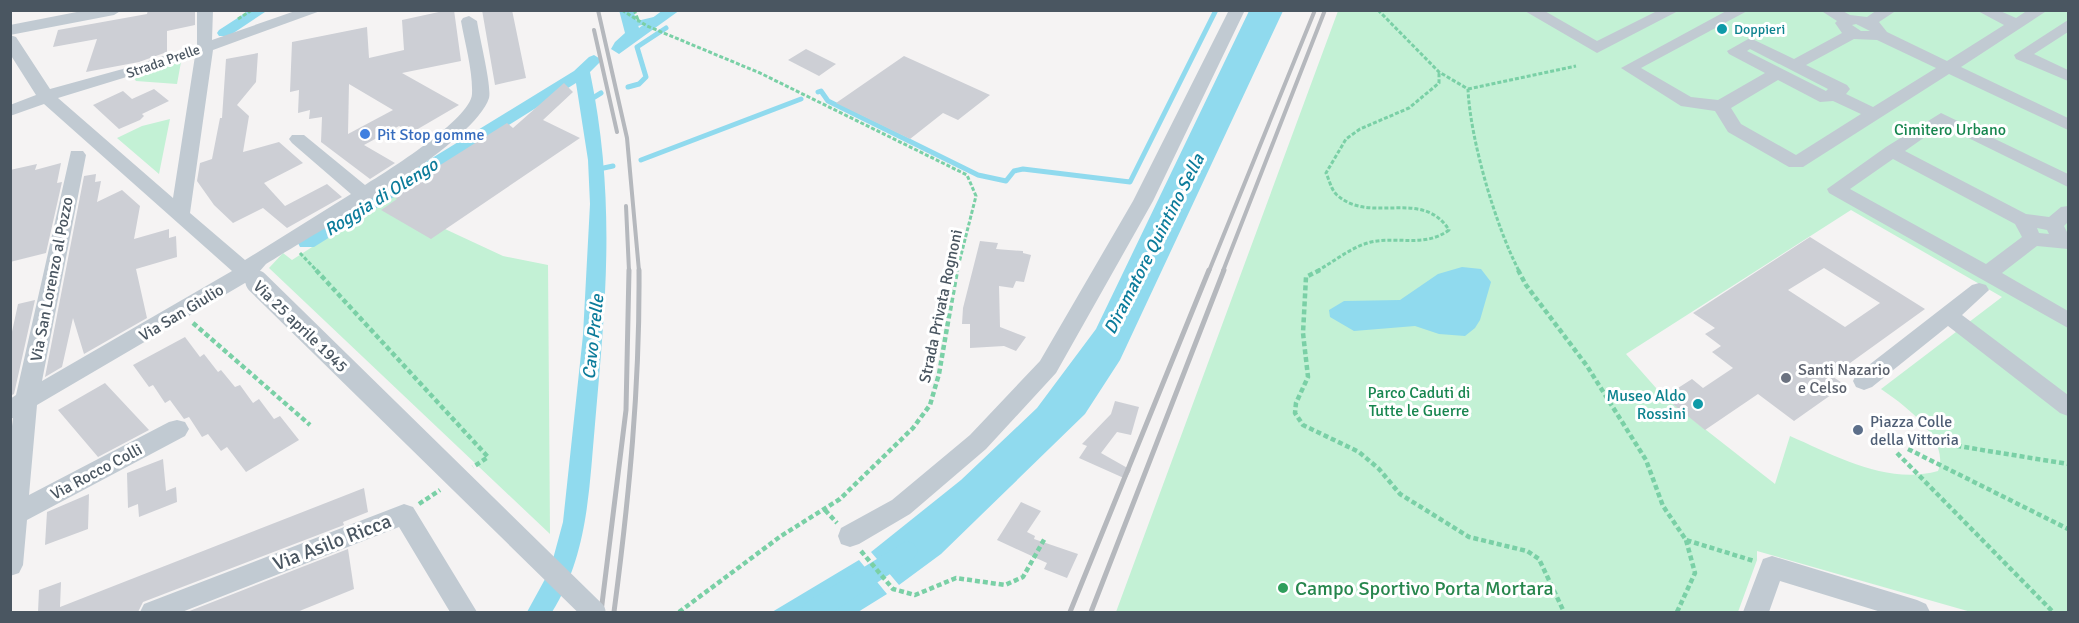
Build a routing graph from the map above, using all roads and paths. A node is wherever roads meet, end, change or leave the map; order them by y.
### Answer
1 (114, 10) edge
2 (252, 10) edge
3 (315, 10) edge
4 (634, 10) edge
5 (1238, 10) edge
6 (1378, 10) edge
7 (1531, 10) edge
8 (1741, 10) edge
9 (1828, 10) edge
10 (1889, 10) edge
11 (1984, 10) edge
12 (2040, 10) edge
13 (622, 11) edge
14 (1671, 11) edge
15 (86, 13) edge
16 (204, 19) edge
17 (470, 21) dead end
18 (640, 22) junction
19 (2017, 25) junction
20 (2068, 25) edge
21 (1850, 26) junction
22 (1874, 28) junction
23 (1706, 29) junction
24 (10, 30) edge
25 (10, 40) edge
26 (205, 46) junction
27 (1742, 47) junction
28 (1794, 65) junction
29 (1576, 66) dead end
30 (1949, 68) junction
31 (1439, 72) junction
32 (1778, 73) junction
33 (2068, 76) edge
34 (1468, 89) junction
35 (1833, 94) junction
36 (45, 97) junction
37 (1721, 106) junction
38 (10, 111) edge
39 (1874, 114) junction
40 (2068, 125) edge
41 (298, 140) dead end
42 (1892, 151) junction
43 (76, 155) dead end
44 (2068, 181) edge
45 (362, 193) junction
46 (180, 216) junction
47 (2061, 218) edge
48 (2022, 220) junction
49 (2033, 239) junction
50 (285, 241) junction
51 (2066, 244) edge
52 (252, 277) junction
53 (1983, 282) junction
54 (1948, 315) junction
55 (2068, 320) edge
56 (190, 321) dead end
57 (1864, 381) dead end
58 (18, 407) edge
59 (2068, 407) edge
60 (310, 425) dead end
61 (177, 429) dead end
62 (1909, 438) dead end
63 (1908, 449) dead end
64 (1898, 453) dead end
65 (2068, 464) edge
66 (470, 470) dead end
67 (442, 488) dead end
68 (404, 513) junction
69 (16, 514) junction
70 (2068, 529) edge
71 (850, 536) dead end
72 (1046, 538) dead end
73 (1686, 540) junction
74 (865, 556) dead end
75 (10, 565) edge
76 (1772, 567) junction
77 (153, 612) edge
78 (464, 612) edge
79 (594, 612) edge
80 (679, 612) edge
81 (1564, 612) edge
82 (1677, 612) edge
83 (1756, 612) edge
84 (1917, 612) edge
85 (2053, 612) edge

1 - 15 street
2 - 16 path
3 - 26 street, Strada Prelle
4 - 18 path
5 - 71 street
6 - 31 path
7 - 14 street
8 - 23 street
9 - 21 street
10 - 22 street
11 - 19 street
12 - 19 street
13 - 18 path, Strada Privata Rognoni
15 - 24 street
16 - 26 street
17 - 45 street, Via San Giulio
18 - 80 path, Strada Privata Rognoni
19 - 30 street
20 - 33 street
21 - 22 street
21 - 28 street
22 - 30 street
23 - 27 street
23 - 37 street
25 - 36 street, Via 25 aprile 1945
26 - 36 street, Strada Prelle
26 - 46 street
27 - 28 street
27 - 32 street
28 - 35 street
29 - 34 path
30 - 39 street
30 - 40 street
31 - 34 path
31 - 81 path
32 - 35 street
32 - 37 street
34 - 73 path
35 - 39 street
36 - 38 street, Strada Prelle
36 - 46 street, Via 25 aprile 1945
37 - 39 street
41 - 45 street
42 - 44 street
42 - 48 street
42 - 53 street
43 - 58 street, Via San Lorenzo al Pozzo
45 - 50 street, Via San Giulio
46 - 52 street, Via 25 aprile 1945
47 - 48 street
47 - 51 street
48 - 49 street
49 - 51 street
49 - 53 street
50 - 52 street, Via San Giulio
50 - 66 path
52 - 58 street, Via San Giulio
52 - 79 street, Via 25 aprile 1945, bridge
53 - 54 street
53 - 55 street
54 - 57 street
54 - 59 street
56 - 60 path
58 - 69 street, Via San Lorenzo al Pozzo
61 - 69 street, Via Rocco Colli
62 - 65 path
63 - 70 path
64 - 85 path
67 - 68 path
68 - 77 street, Via Asilo Ricca
68 - 78 street, Via Asilo Ricca
69 - 75 street, Via San Lorenzo al Pozzo
72 - 74 path
73 - 76 path
73 - 82 path
76 - 83 street
76 - 84 street

